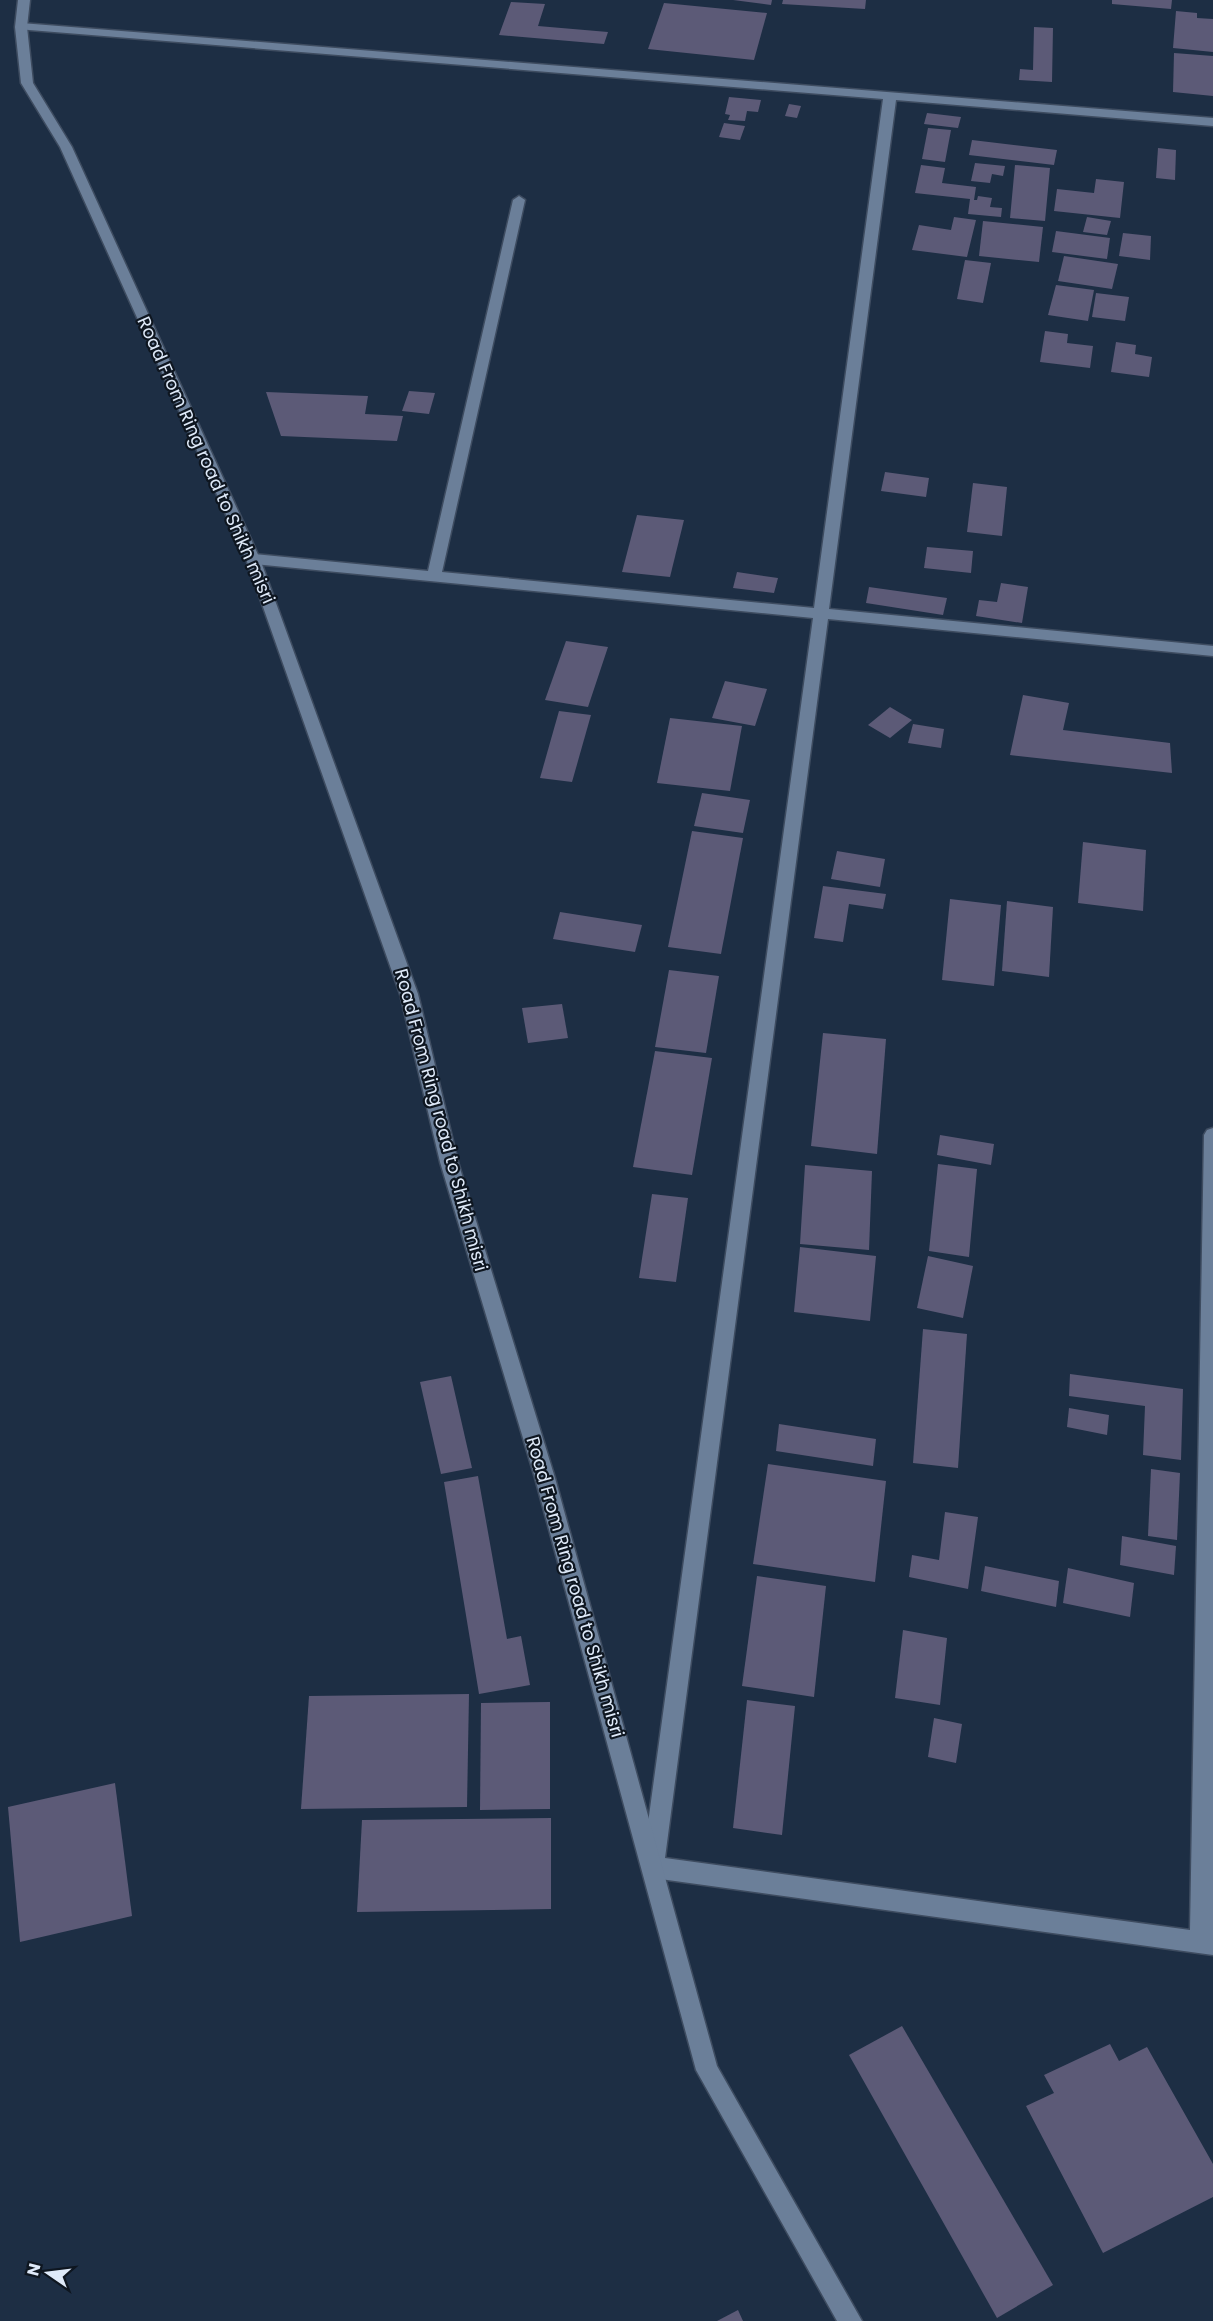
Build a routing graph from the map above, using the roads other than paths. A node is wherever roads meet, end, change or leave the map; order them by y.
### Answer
1 (24, 0) edge
2 (21, 27) junction
3 (890, 96) junction
4 (1213, 122) edge
5 (519, 200) dead end
6 (253, 559) junction
7 (434, 576) junction
8 (820, 613) junction
9 (1213, 651) edge
10 (1213, 1135) edge
11 (653, 1867) junction
12 (1207, 1943) edge
13 (850, 2321) edge

1 - 2 street, Road From Ring road to Shikh misri
2 - 3 street
2 - 6 street, Road From Ring road to Shikh misri
3 - 4 street
3 - 8 street
5 - 7 street
6 - 7 street
6 - 11 street, Road From Ring road to Shikh misri
7 - 8 street
8 - 9 street
8 - 11 street
10 - 12 street
11 - 12 street
11 - 13 street, Road From Ring road to Shikh misri

